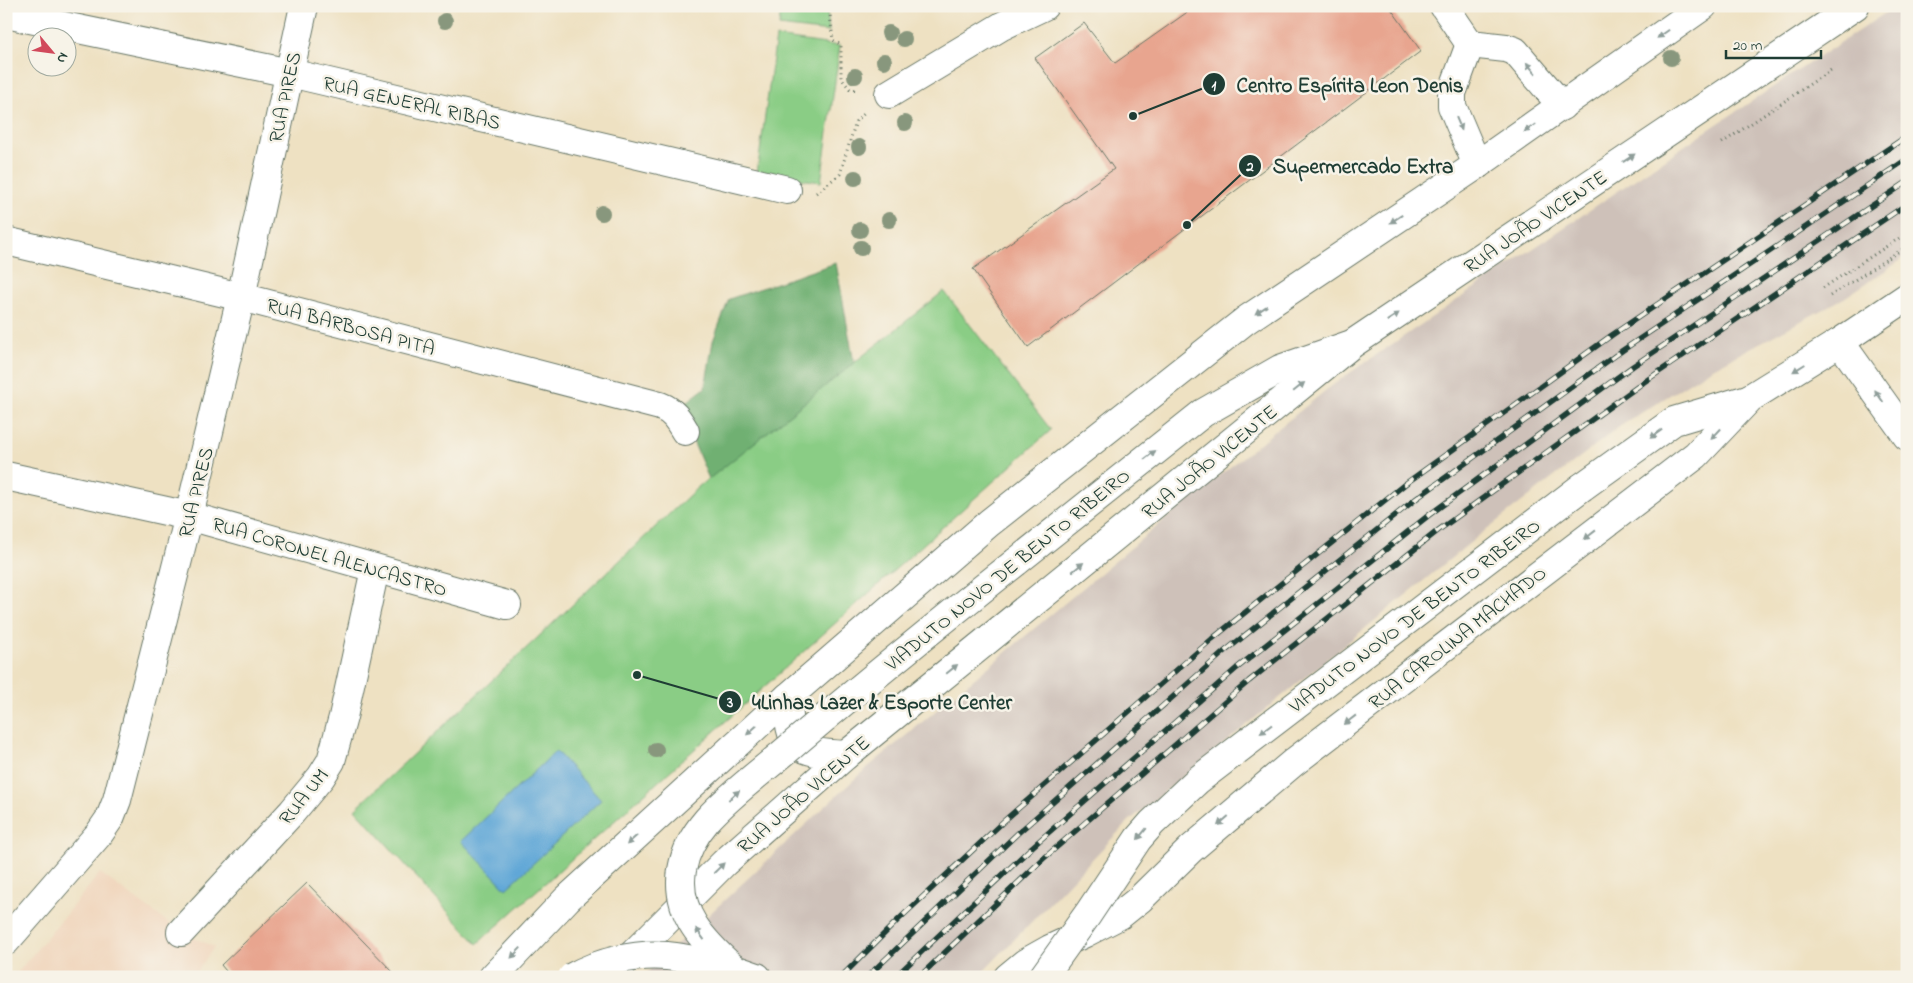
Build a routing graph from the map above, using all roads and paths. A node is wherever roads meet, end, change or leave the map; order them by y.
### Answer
1 (304, 6) edge
2 (829, 6) edge
3 (1044, 6) edge
4 (1444, 6) edge
5 (1703, 6) edge
6 (1855, 6) edge
7 (6, 14) edge
8 (1000, 16) edge
9 (1470, 44) junction
10 (1831, 70) dead end
11 (290, 73) junction
12 (889, 94) junction
13 (1562, 106) junction
14 (1722, 142) dead end
15 (1477, 165) junction
16 (787, 190) joint
17 (1907, 233) edge
18 (6, 241) edge
19 (1907, 246) edge
20 (1823, 288) dead end
21 (1830, 296) dead end
22 (241, 297) junction
23 (1907, 297) edge
24 (1840, 342) junction
25 (1352, 344) junction
26 (1750, 398) junction
27 (685, 431) dead end
28 (1907, 436) edge
29 (6, 476) edge
30 (189, 516) junction
31 (375, 568) junction
32 (507, 605) dead end
33 (788, 698) junction
34 (846, 755) junction
35 (182, 932) dead end
36 (6, 941) edge
37 (746, 973) edge
38 (493, 977) edge
39 (572, 977) edge
40 (610, 977) edge
41 (1008, 977) edge
42 (1043, 977) edge

1 - 11 main road, RUA PIRES
2 - 12 path
3 - 8 main road
4 - 9 main road
5 -> 13 main road
25 -> 6 main road, RUA JOÃO VICENTE
7 - 11 main road, RUA GENERAL RIBAS
8 - 12 main road
13 -> 9 main road
9 -> 15 main road
10 - 14 path
11 - 16 main road, RUA GENERAL RIBAS
11 - 22 main road, RUA PIRES
12 - 16 path
13 -> 15 main road
15 -> 33 main road
17 - 20 path
18 - 22 main road, RUA BARBOSA PITA
19 - 21 path
22 - 27 main road, RUA BARBOSA PITA
22 - 30 main road, RUA PIRES
23 - 24 main road, RUA CAROLINA MACHADO
24 -> 26 main road, RUA CAROLINA MACHADO
28 -> 24 main road
34 -> 25 main road, RUA JOÃO VICENTE
37 -> 25 main road, VIADUTO NOVO DE BENTO RIBEIRO, bridge
26 -> 41 main road, RUA CAROLINA MACHADO
26 -> 42 main road, VIADUTO NOVO DE BENTO RIBEIRO, bridge
29 - 30 main road, RUA CORONEL ALENCASTRO
30 - 31 main road, RUA CORONEL ALENCASTRO
30 - 36 main road, RUA PIRES
31 - 32 main road, RUA CORONEL ALENCASTRO
31 - 35 main road, RUA UM
33 - 34 main road
33 -> 38 main road
40 -> 34 main road, RUA JOÃO VICENTE
37 - 39 main road, VIADUTO NOVO DE BENTO RIBEIRO, bridge

